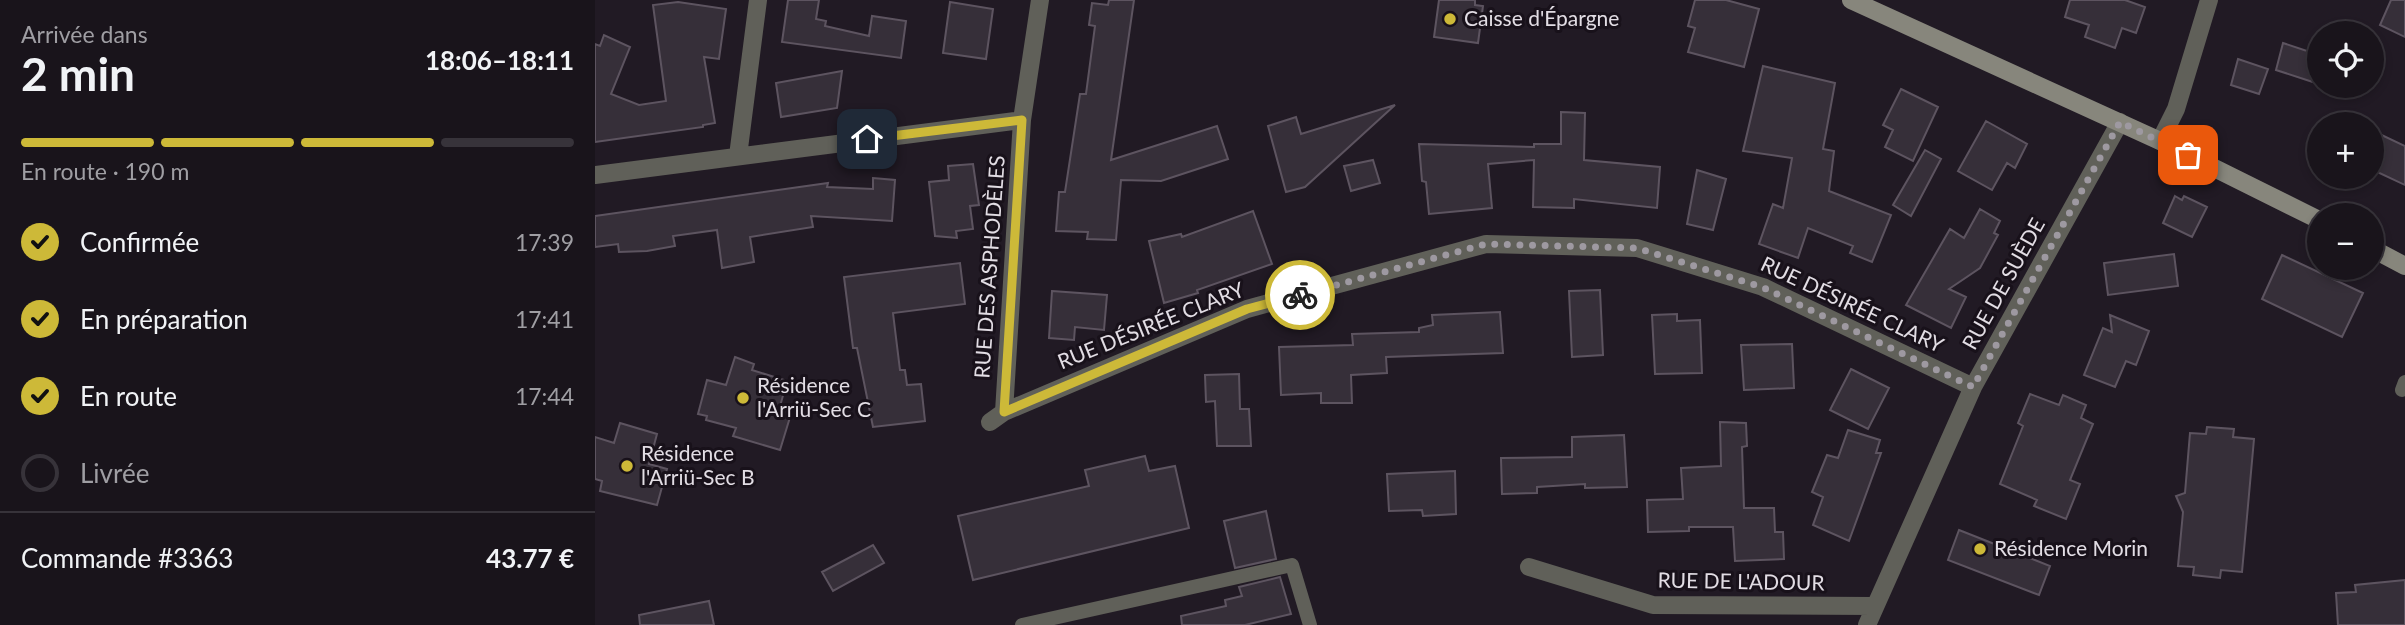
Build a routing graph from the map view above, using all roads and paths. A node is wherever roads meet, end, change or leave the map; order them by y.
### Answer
1 (758, 0) edge
2 (1040, 0) edge
3 (1851, 0) edge
4 (2210, 0) edge
5 (1022, 120) junction
6 (2120, 122) junction
7 (2161, 141) junction
8 (738, 156) junction
9 (595, 175) edge
10 (2307, 214) edge
11 (2384, 255) edge
12 (2405, 266) edge
13 (1973, 387) junction
14 (997, 417) joint
15 (1529, 567) dead end
16 (1874, 606) junction
17 (1022, 625) edge
18 (1310, 625) edge
19 (1867, 625) edge

1 - 8 street
2 - 5 street, RUE DES ASPHODÈLES
3 - 6 main road
4 - 7 street
5 - 8 street
5 - 14 street, RUE DES ASPHODÈLES
6 - 7 main road
6 - 13 street, RUE DE SUÈDE
7 - 10 main road
8 - 9 street
11 - 12 main road
13 - 14 street, RUE DÉSIRÉE CLARY
13 - 16 street, RUE DE SUÈDE
15 - 16 street, RUE DE L'ADOUR
16 - 19 street, RUE DE SUÈDE
17 - 18 lane

